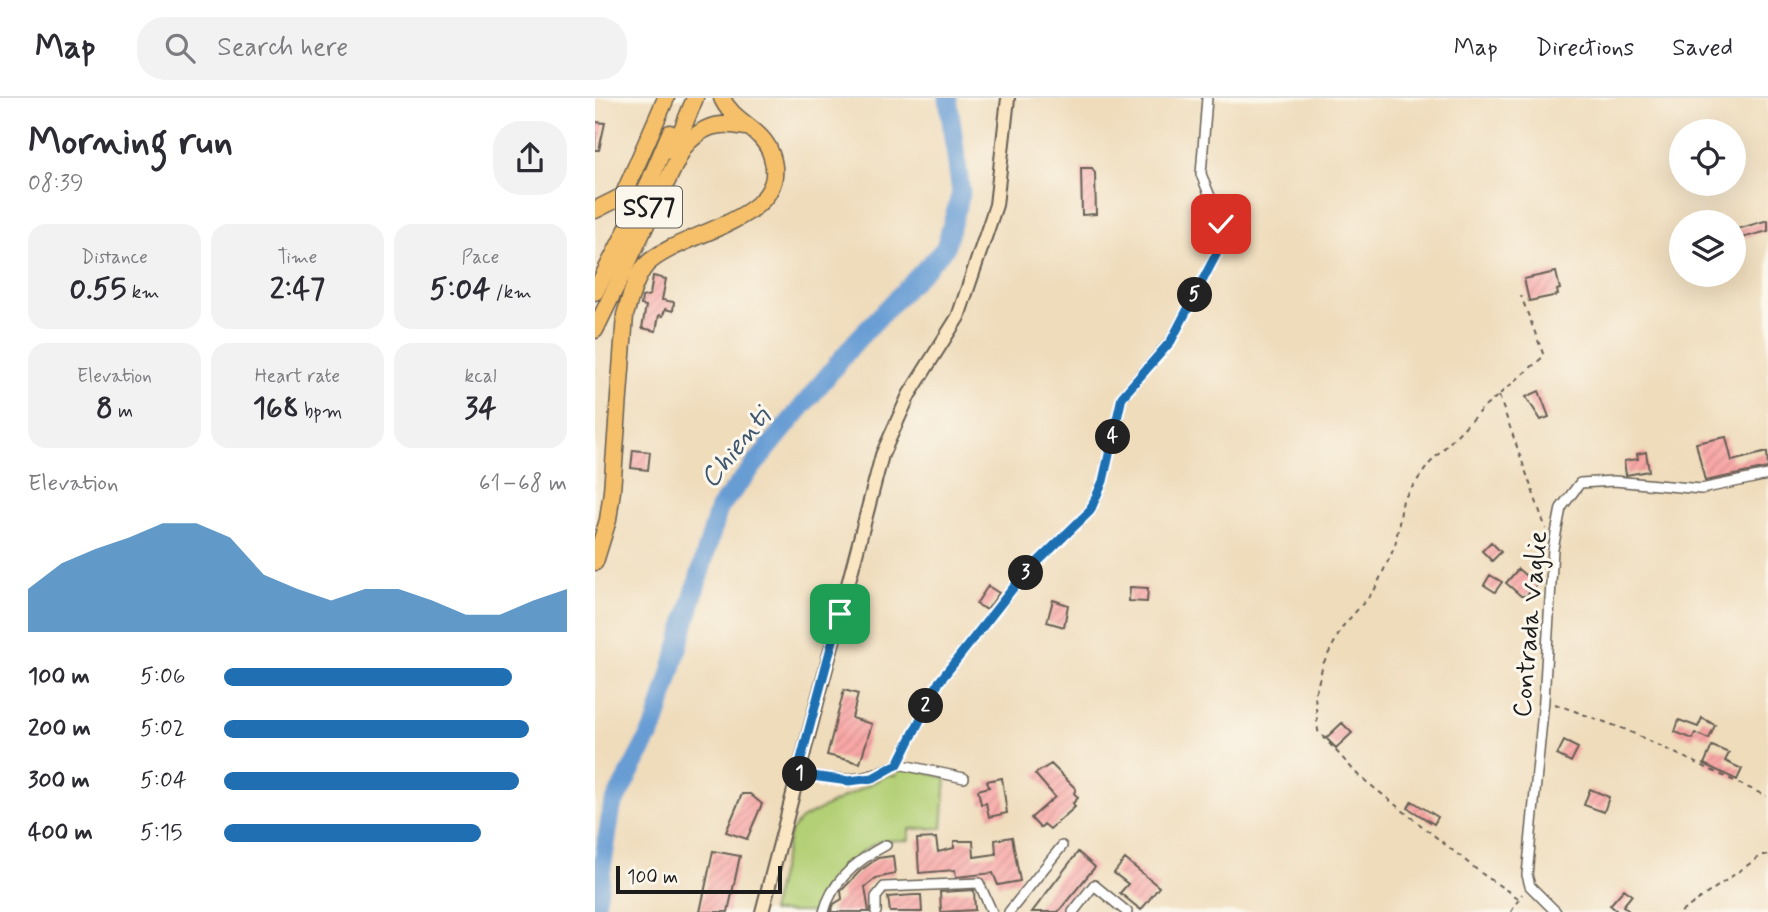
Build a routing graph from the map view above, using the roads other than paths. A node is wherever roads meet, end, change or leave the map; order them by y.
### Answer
1 (666, 98) edge
2 (684, 98) edge
3 (695, 98) edge
4 (722, 98) edge
5 (1008, 98) edge
6 (1207, 98) edge
7 (751, 128) junction
8 (595, 210) edge
9 (595, 292) edge
10 (595, 312) edge
11 (595, 330) edge
12 (1768, 475) edge
13 (608, 520) junction
14 (595, 533) edge
15 (596, 556) edge
16 (898, 764) junction
17 (797, 774) junction
18 (964, 778) dead end
19 (886, 845) dead end
20 (1062, 846) dead end
21 (762, 912) edge
22 (824, 912) edge
23 (876, 912) edge
24 (992, 912) edge
25 (1009, 912) edge
26 (1073, 912) edge
27 (1127, 912) edge
28 (1556, 912) edge

1 - 8 highway
2 - 9 highway, SS77
3 - 10 highway, SS77
4 - 7 highway
5 - 17 main road
6 - 16 street
7 - 11 highway
7 - 13 highway
12 - 28 street, Contrada Vaglie
13 - 14 highway
13 - 15 highway
16 - 17 street
16 - 18 street
17 - 21 main road
19 - 22 street
20 - 25 street
23 - 24 street
26 - 27 street

